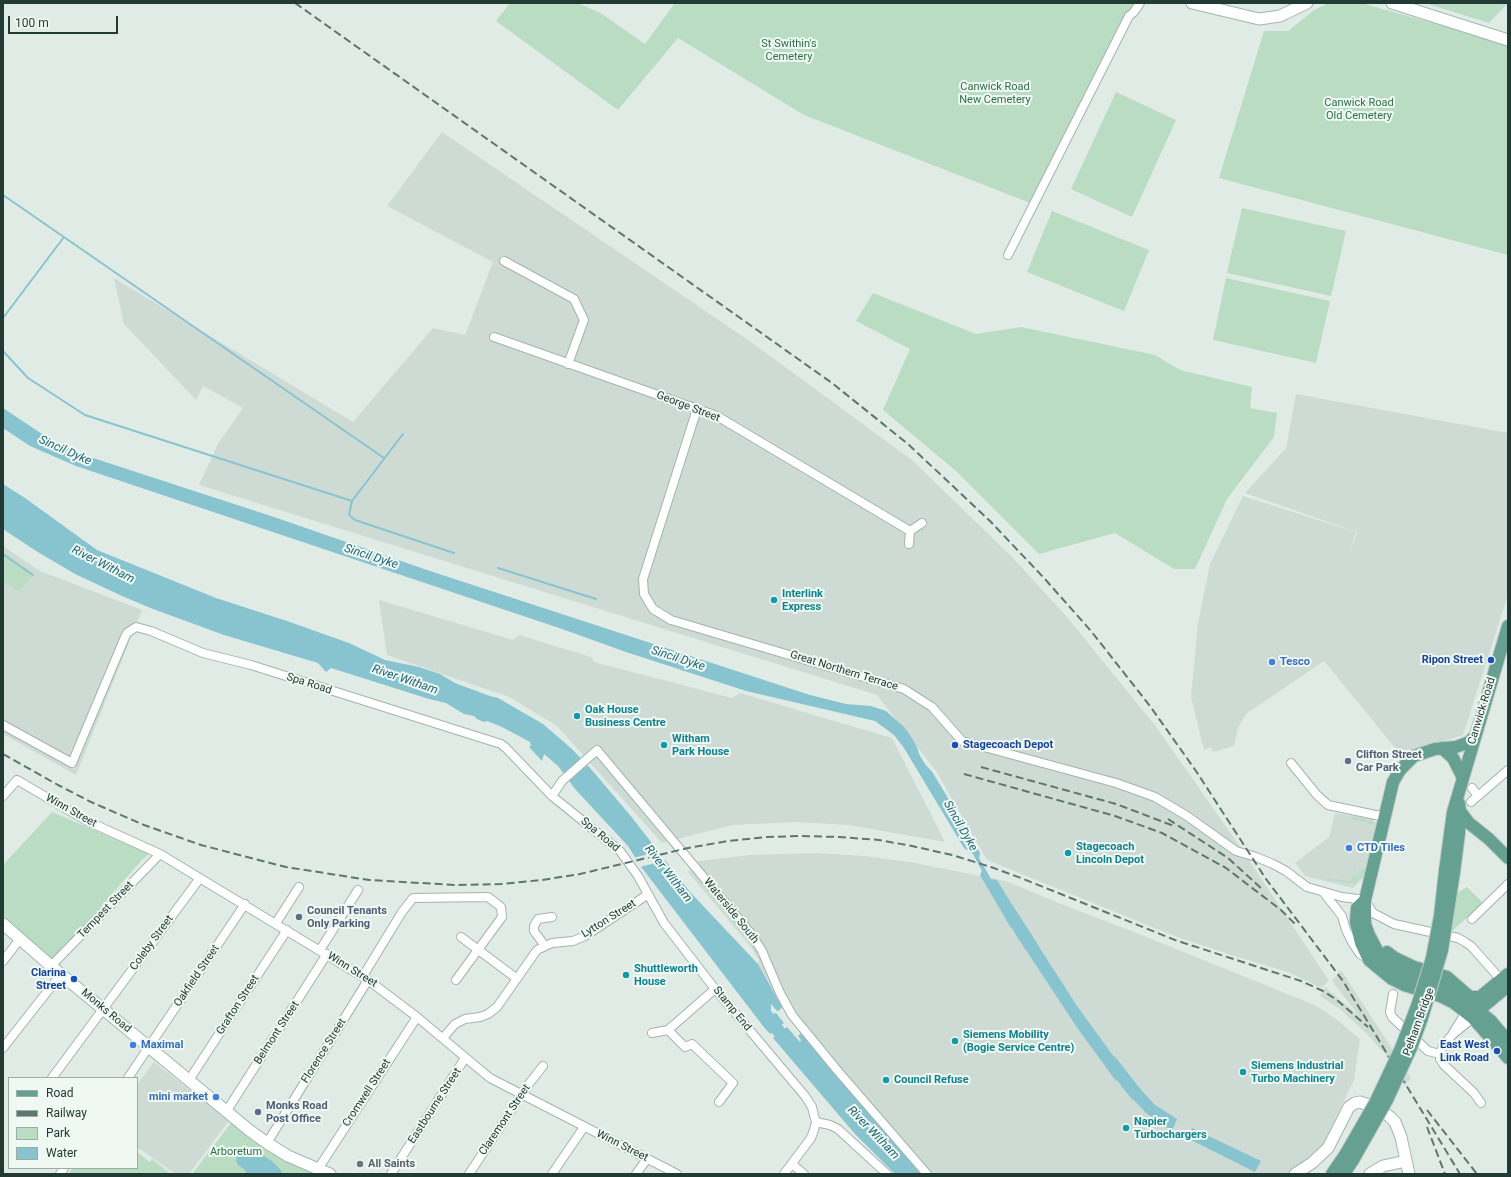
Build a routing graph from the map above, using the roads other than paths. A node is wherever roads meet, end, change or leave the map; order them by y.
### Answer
1 (1140, 3) edge
2 (1192, 3) edge
3 (1307, 3) edge
4 (1392, 3) edge
5 (1508, 40) edge
6 (1008, 255) dead end
7 (504, 261) dead end
8 (494, 337) dead end
9 (568, 364) junction
10 (697, 409) junction
11 (922, 523) dead end
12 (910, 531) junction
13 (909, 544) dead end
14 (1508, 626) edge
15 (3, 725) edge
16 (1474, 737) junction
17 (1442, 748) junction
18 (1291, 762) dead end
19 (1508, 770) edge
20 (1462, 776) junction
21 (1472, 788) dead end
22 (3, 796) edge
23 (552, 796) junction
24 (1458, 796) junction
25 (1478, 796) junction
26 (1471, 802) dead end
27 (1460, 811) junction
28 (1385, 817) junction
29 (1483, 835) junction
30 (1457, 848) junction
31 (160, 854) junction
32 (1508, 857) edge
33 (1450, 871) junction
34 (200, 878) junction
35 (1508, 884) edge
36 (298, 887) dead end
37 (358, 890) dead end
38 (1324, 893) junction
39 (648, 895) junction
40 (1365, 900) junction
41 (245, 904) junction
42 (552, 917) dead end
43 (1472, 919) dead end
44 (276, 923) junction
45 (3, 924) edge
46 (287, 930) junction
47 (461, 937) dead end
48 (20, 939) junction
49 (545, 946) junction
50 (478, 950) junction
51 (324, 952) junction
52 (1368, 960) junction
53 (3, 961) edge
54 (51, 966) junction
55 (61, 974) junction
56 (366, 978) junction
57 (516, 978) junction
58 (456, 980) dead end
59 (1506, 982) edge
60 (715, 989) junction
61 (1394, 994) dead end
62 (104, 1008) junction
63 (1474, 1009) junction
64 (417, 1017) junction
65 (668, 1030) junction
66 (652, 1033) dead end
67 (442, 1038) junction
68 (1508, 1042) edge
69 (3, 1048) edge
70 (150, 1048) junction
71 (1440, 1054) junction
72 (466, 1058) junction
73 (1508, 1058) edge
74 (544, 1066) dead end
75 (53, 1077) edge
76 (129, 1077) edge
77 (189, 1080) junction
78 (522, 1094) junction
79 (719, 1102) dead end
80 (1481, 1103) dead end
81 (226, 1112) junction
82 (816, 1122) junction
83 (584, 1127) junction
84 (266, 1143) junction
85 (1349, 1158) junction
86 (647, 1159) junction
87 (1406, 1161) junction
88 (792, 1164) junction
89 (318, 1169) junction
90 (330, 1174) edge
91 (391, 1174) edge
92 (469, 1174) edge
93 (552, 1174) edge
94 (636, 1174) edge
95 (677, 1174) edge
96 (784, 1174) edge
97 (804, 1174) edge
98 (887, 1174) edge
99 (927, 1174) edge
100 (1295, 1174) edge
101 (1332, 1174) edge
102 (1344, 1174) edge
103 (1370, 1174) edge
104 (1409, 1174) edge

1 - 6 street
2 - 3 main road
4 - 5 main road
7 - 9 street
8 - 9 street, George Street
9 - 10 street, George Street
10 - 12 street, George Street
10 - 38 street, Great Northern Terrace
11 - 12 street
12 - 13 street
14 - 16 main road, Canwick Road
15 - 23 street, Spa Road
16 - 17 main road
16 - 20 main road, Canwick Road
17 - 20 main road
17 - 28 main road
18 - 28 street
19 - 25 street
20 - 24 main road, Canwick Road
21 - 25 street
22 - 31 street, Winn Street
23 - 39 street, Spa Road
23 - 99 street, Waterside South
24 - 27 main road, Canwick Road
24 - 33 main road, Canwick Road
25 - 26 street
27 - 29 main road
27 - 30 main road, Canwick Road
28 - 40 main road
29 - 30 main road
29 - 32 main road
30 - 33 main road, Canwick Road
31 - 34 street, Winn Street
31 - 54 street, Tempest Street
33 - 85 main road, Pelham Bridge, bridge
34 - 41 street, Winn Street
34 - 62 street, Coleby Street
35 - 43 street
36 - 44 street
37 - 51 street, Belmont Street
38 - 40 street, Great Northern Terrace
38 - 52 street
39 - 49 street, Lytton Street
39 - 60 street, Stamp End
40 - 52 main road
40 - 59 street
40 - 63 main road
41 - 44 street, Winn Street
41 - 70 street, Oakfield Street
42 - 49 street
44 - 46 street, Winn Street
45 - 48 main road, Monks Road
46 - 51 street, Winn Street
46 - 77 street, Grafton Street
47 - 50 street
48 - 53 street
48 - 54 main road, Monks Road
49 - 57 street, Lytton Street
50 - 56 street, Florence Street
50 - 57 street
50 - 58 street
51 - 56 street, Winn Street
51 - 81 street, Belmont Street
52 - 63 main road
54 - 55 main road, Monks Road
55 - 62 main road, Monks Road
55 - 69 street
56 - 64 street, Winn Street
56 - 84 street, Florence Street
57 - 67 street, Lytton Street
59 - 63 main road
60 - 65 street
60 - 82 street, Stamp End
61 - 71 street
62 - 70 main road, Monks Road
62 - 75 street
63 - 68 main road
63 - 71 street
63 - 73 main road
64 - 67 street, Winn Street
64 - 89 street, Cromwell Street
65 - 66 street
65 - 79 street
67 - 72 street, Winn Street
70 - 76 street, Oakfield Street
70 - 77 main road, Monks Road
71 - 80 street
72 - 78 street, Winn Street
72 - 91 street, Eastbourne Street
74 - 78 street, Claremont Street
77 - 81 main road, Monks Road
78 - 83 street, Winn Street
78 - 92 street, Claremont Street
81 - 84 main road, Monks Road
82 - 88 street
82 - 98 street
83 - 86 street, Winn Street
83 - 93 street
84 - 89 main road, Monks Road
85 - 101 main road
85 - 102 main road
86 - 94 street
86 - 95 street, Winn Street
87 - 100 main road
87 - 103 main road
87 - 104 main road
88 - 96 street
88 - 97 street
89 - 90 main road, Monks Road

